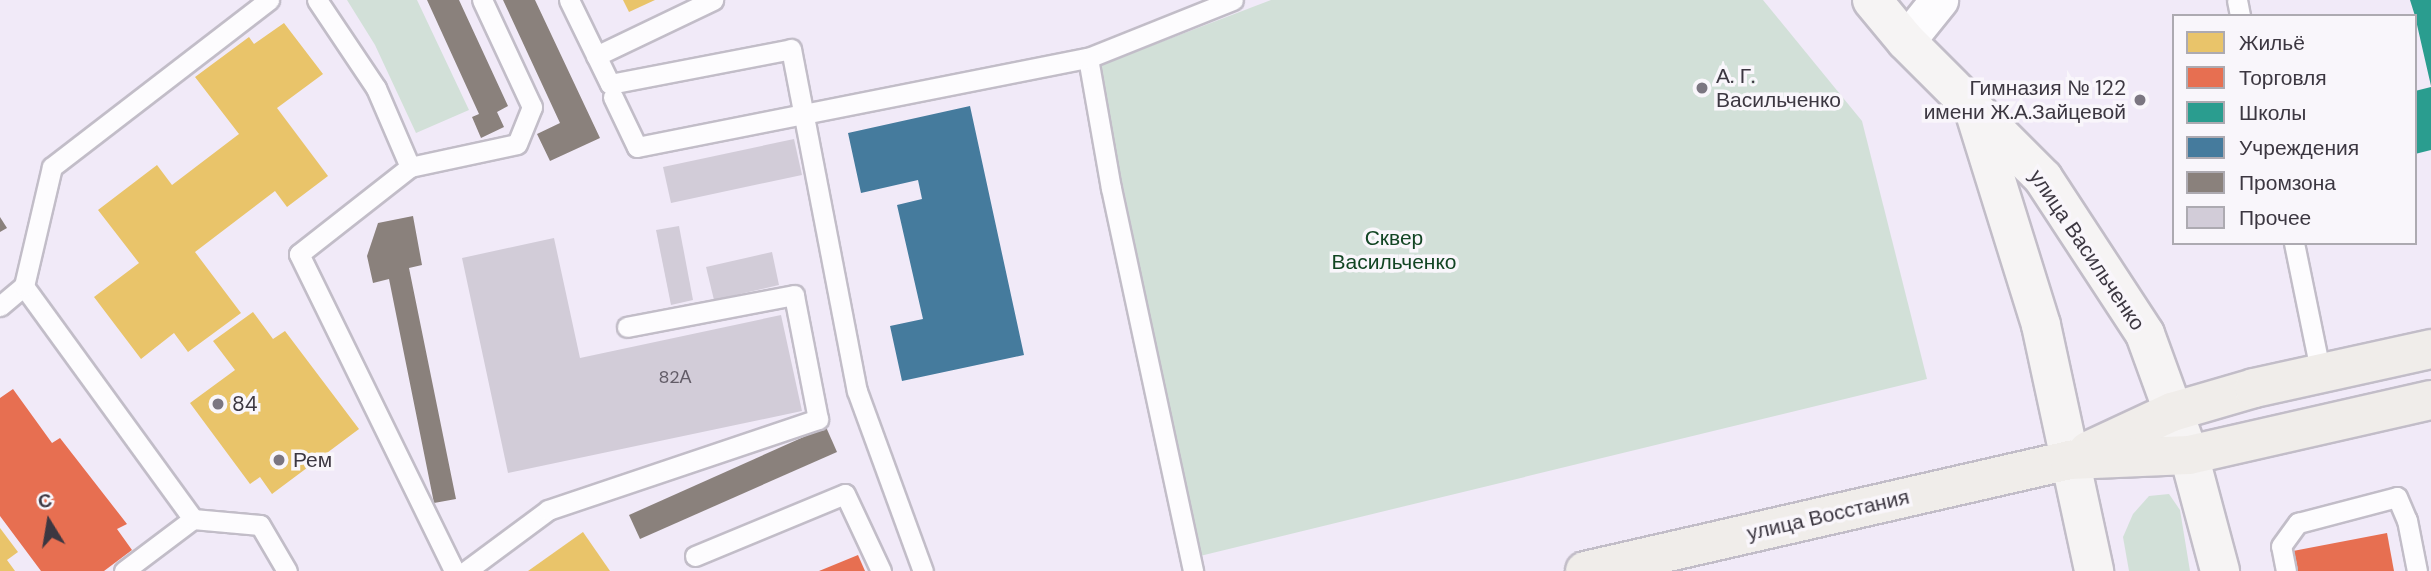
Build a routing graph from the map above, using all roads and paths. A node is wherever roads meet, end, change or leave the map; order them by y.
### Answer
1 (269, 0) edge
2 (317, 0) edge
3 (482, 0) edge
4 (569, 0) edge
5 (713, 0) edge
6 (1233, 0) edge
7 (1872, 0) edge
8 (1939, 0) edge
9 (1906, 41) junction
10 (596, 56) junction
11 (1088, 58) junction
12 (612, 97) dead end
13 (1973, 106) junction
14 (803, 112) junction
15 (410, 167) junction
16 (2294, 245) edge
17 (24, 286) junction
18 (0, 306) edge
19 (626, 327) dead end
20 (2431, 349) edge
21 (2321, 375) junction
22 (2431, 400) edge
23 (2172, 412) junction
24 (2189, 455) junction
25 (2070, 460) junction
26 (193, 519) junction
27 (695, 556) dead end
28 (1595, 570) edge
29 (124, 571) edge
30 (287, 571) edge
31 (454, 571) edge
32 (466, 571) edge
33 (881, 571) edge
34 (923, 571) edge
35 (1193, 571) edge
36 (2094, 571) edge
37 (2220, 571) edge
38 (2286, 571) edge
39 (2417, 571) edge

1 - 17 lane
2 - 15 lane
3 - 15 lane
4 - 10 lane
5 - 10 lane
6 - 11 lane
7 - 9 main road, улица Васильченко
8 - 9 street
9 - 13 main road, улица Васильченко
10 - 14 lane
11 - 14 lane
11 - 35 lane
12 - 14 lane
13 - 23 main road, улица Васильченко
13 - 25 main road, улица Васильченко
14 - 34 lane
15 - 31 lane
16 - 21 lane
17 - 18 lane
17 - 26 lane
19 - 32 lane
20 - 21 main road, улица Восстания
21 - 23 main road, улица Восстания
22 - 24 main road, улица Восстания
23 - 24 main road
23 - 25 main road, улица Восстания
24 - 25 main road, улица Восстания
24 - 37 main road
25 - 28 main road, улица Восстания
25 - 36 main road, улица Васильченко
26 - 29 lane
26 - 30 lane
27 - 33 lane
38 - 39 lane

